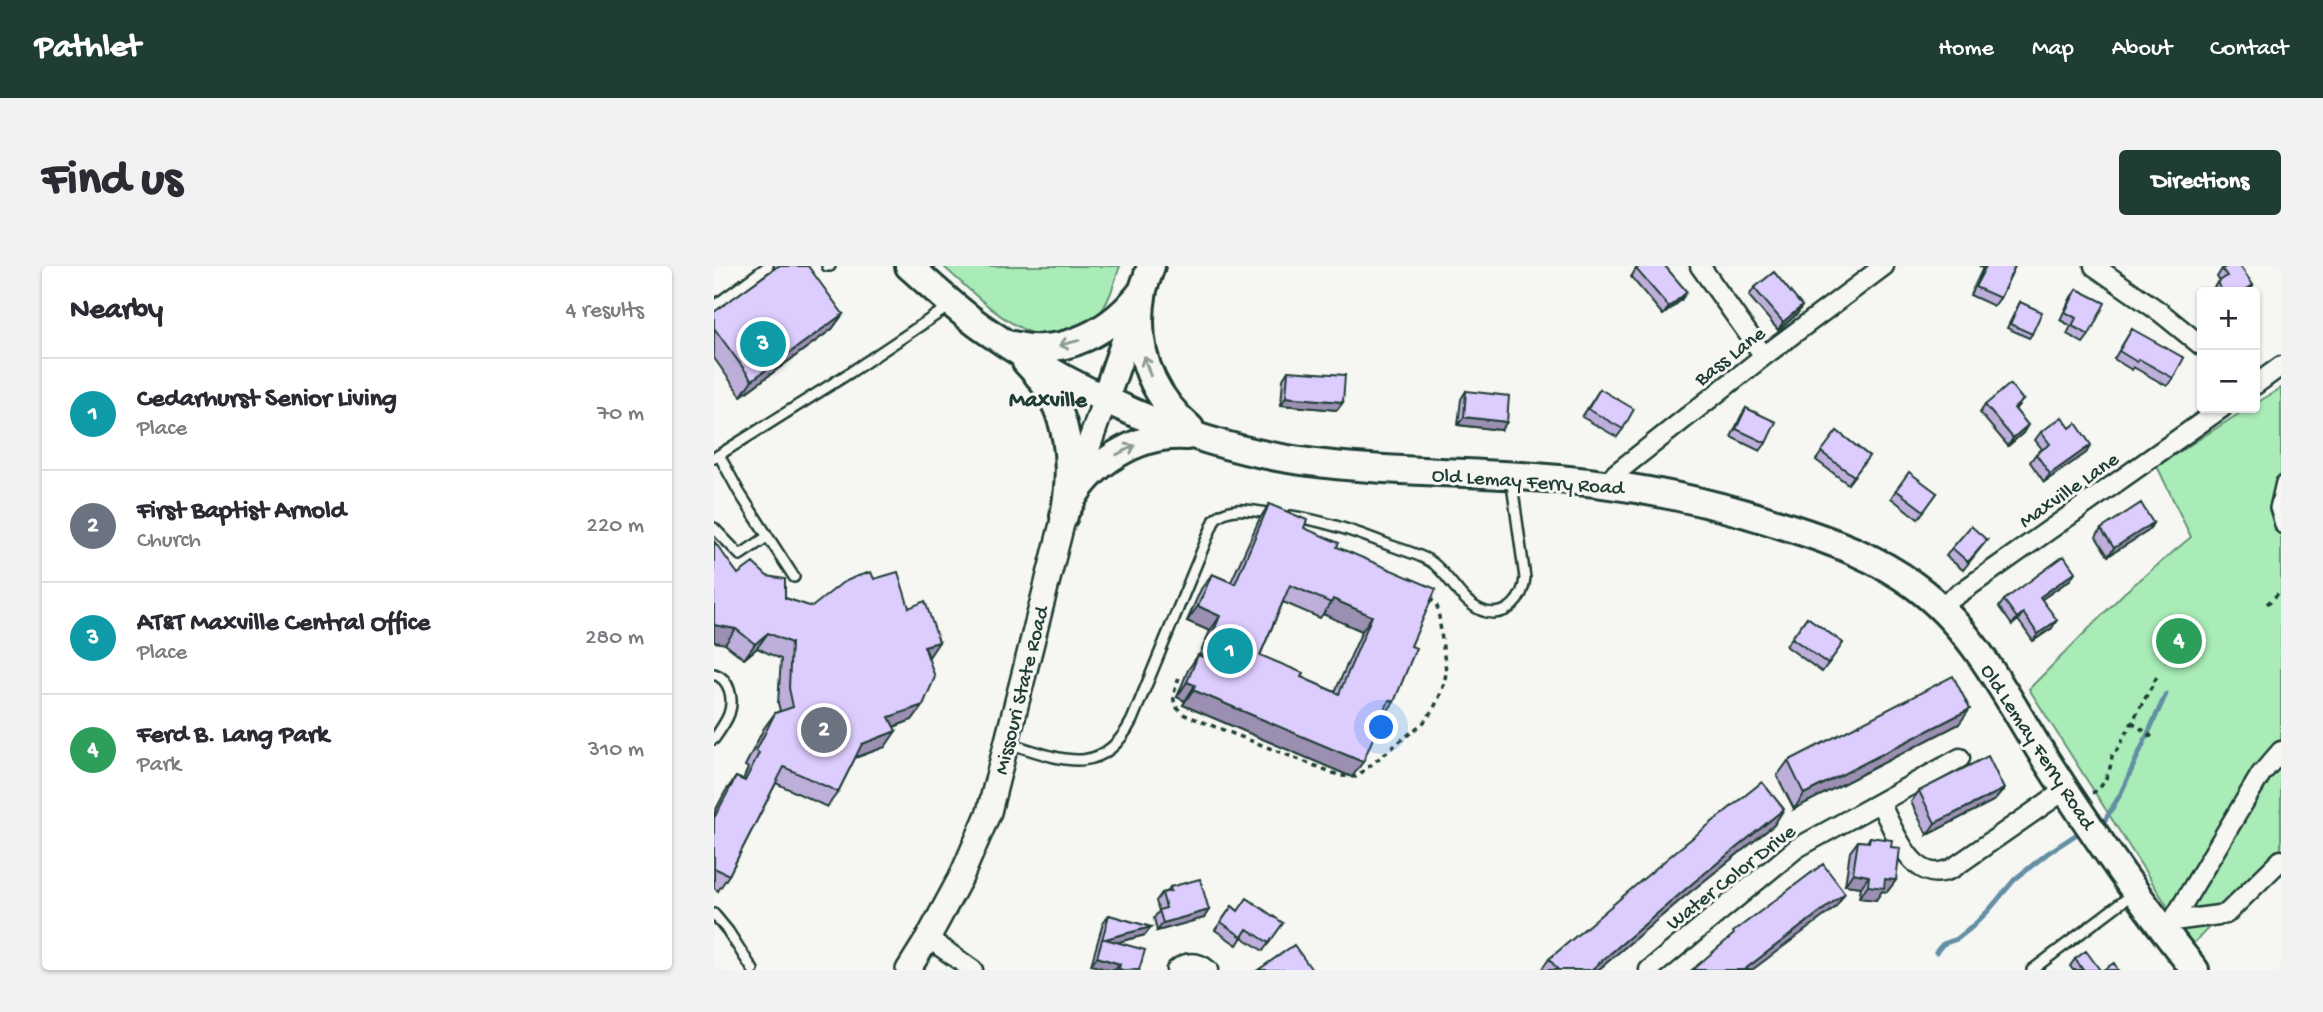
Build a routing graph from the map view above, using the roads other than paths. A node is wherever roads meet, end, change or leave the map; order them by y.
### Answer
1 (768, 266) edge
2 (909, 266) edge
3 (1700, 266) edge
4 (1884, 266) edge
5 (2094, 266) edge
6 (1147, 278) edge
7 (952, 304) junction
8 (714, 306) edge
9 (1004, 342) junction
10 (2197, 342) edge
11 (1764, 356) junction
12 (2281, 366) edge
13 (2260, 381) edge
14 (1105, 399) junction
15 (2215, 413) edge
16 (1203, 437) junction
17 (717, 456) edge
18 (1511, 475) junction
19 (2281, 482) edge
20 (1607, 484) junction
21 (1064, 516) junction
22 (714, 528) edge
23 (2281, 528) edge
24 (767, 537) junction
25 (794, 577) dead end
26 (1940, 607) junction
27 (714, 674) edge
28 (714, 739) edge
29 (1007, 743) junction
30 (2279, 756) edge
31 (1960, 758) dead end
32 (2065, 790) junction
33 (1880, 803) junction
34 (2281, 860) edge
35 (2135, 892) junction
36 (714, 914) edge
37 (2165, 922) junction
38 (928, 938) junction
39 (753, 970) edge
40 (908, 970) edge
41 (973, 970) edge
42 (1176, 970) edge
43 (1208, 970) edge
44 (1649, 970) edge
45 (2032, 970) edge
46 (2195, 970) edge

1 - 8 lane
2 - 7 main road, Old Lemay Ferry Road
3 - 11 street
4 - 11 street, Bass Lane
5 - 10 street
6 -> 9 main road
6 - 14 main road
16 -> 6 main road
7 - 9 main road, Old Lemay Ferry Road
7 - 17 lane
9 - 14 main road, Old Lemay Ferry Road
9 - 21 main road
11 - 20 street, Bass Lane
12 - 13 street
14 - 16 main road, Old Lemay Ferry Road
14 - 21 street, Missouri State Road
15 - 26 street, Maxville Lane
16 - 18 main road, Old Lemay Ferry Road
21 -> 16 main road
17 - 24 lane
18 - 20 main road, Old Lemay Ferry Road
18 - 29 lane
19 - 23 lane
20 - 26 main road, Old Lemay Ferry Road
21 - 29 street, Missouri State Road
22 - 24 lane
24 - 25 lane
26 - 32 main road, Old Lemay Ferry Road
27 - 28 lane
29 - 38 street, Missouri State Road
30 - 37 street
31 - 33 street, Water Color Drive
32 - 33 street
32 - 35 main road, Old Lemay Ferry Road
33 - 44 street, Water Color Drive
34 - 37 street
35 - 37 main road, Old Lemay Ferry Road
35 - 45 lane
36 - 39 lane
37 - 46 main road, Old Lemay Ferry Road
38 - 40 street, Missouri State Road
38 - 41 street
42 - 43 street

